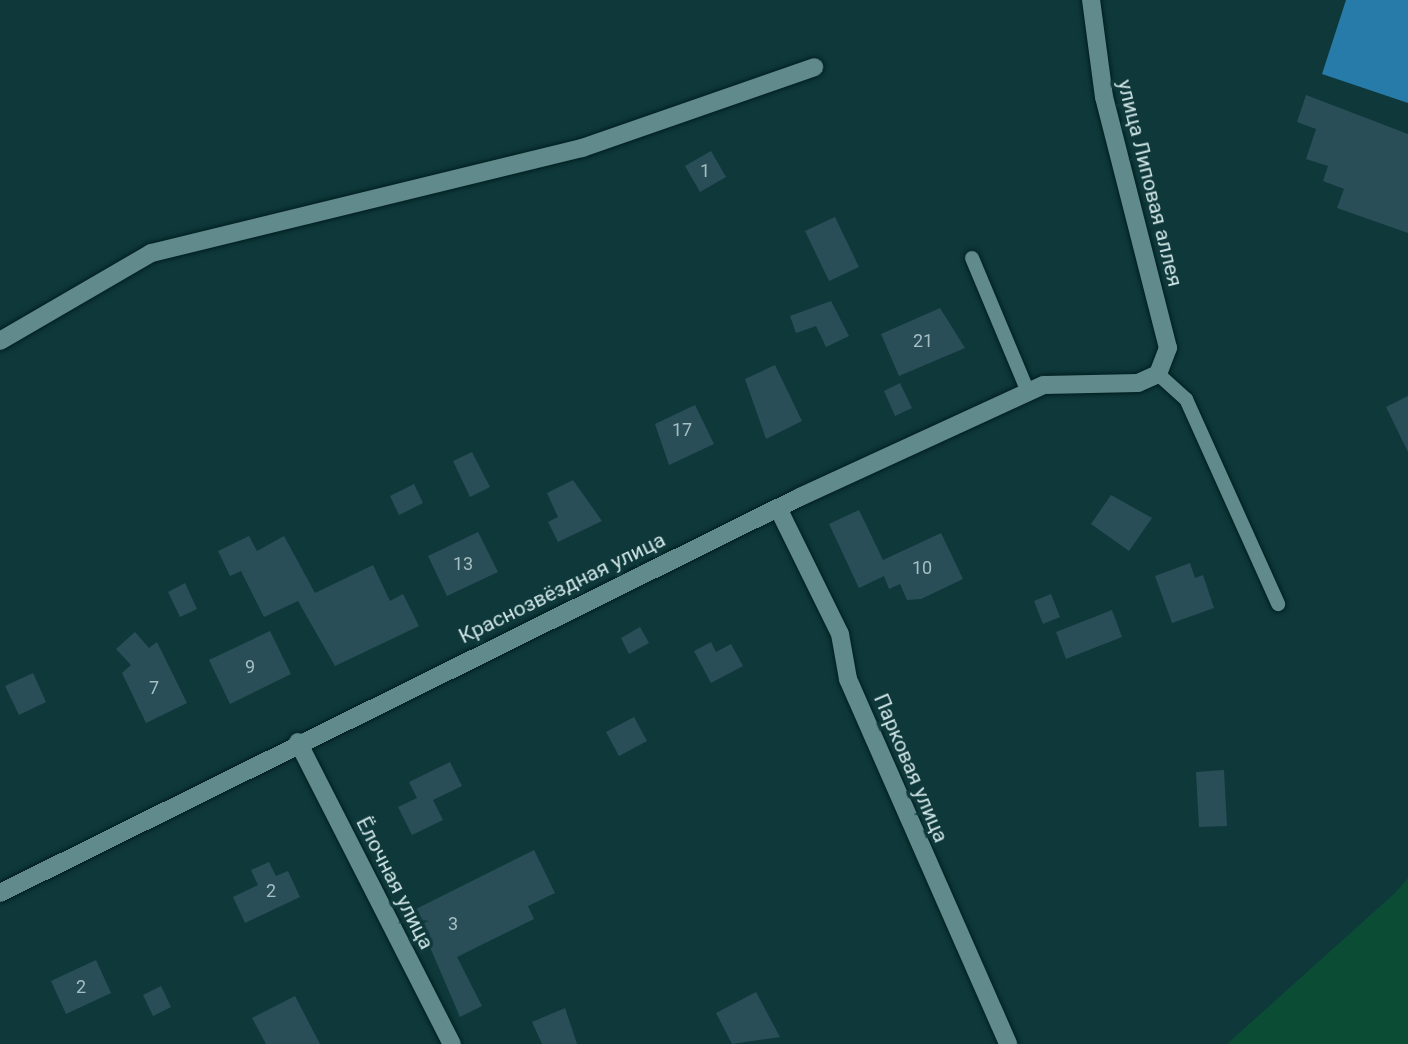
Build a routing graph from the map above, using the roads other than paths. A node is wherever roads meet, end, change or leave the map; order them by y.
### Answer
1 (1091, 0) edge
2 (814, 67) dead end
3 (972, 258) dead end
4 (0, 341) edge
5 (1158, 374) junction
6 (1028, 392) junction
7 (778, 508) junction
8 (1278, 604) dead end
9 (298, 742) junction
10 (0, 893) edge
11 (452, 1044) edge
12 (1008, 1044) edge

1 - 5 street, улица Липовая аллея
2 - 4 street
3 - 6 lane
5 - 6 street, Краснозвёздная улица
5 - 8 lane
6 - 7 street, Краснозвёздная улица
7 - 9 street, Краснозвёздная улица
7 - 12 street, Парковая улица
9 - 10 street, Краснозвёздная улица
9 - 11 street, Ёлочная улица

